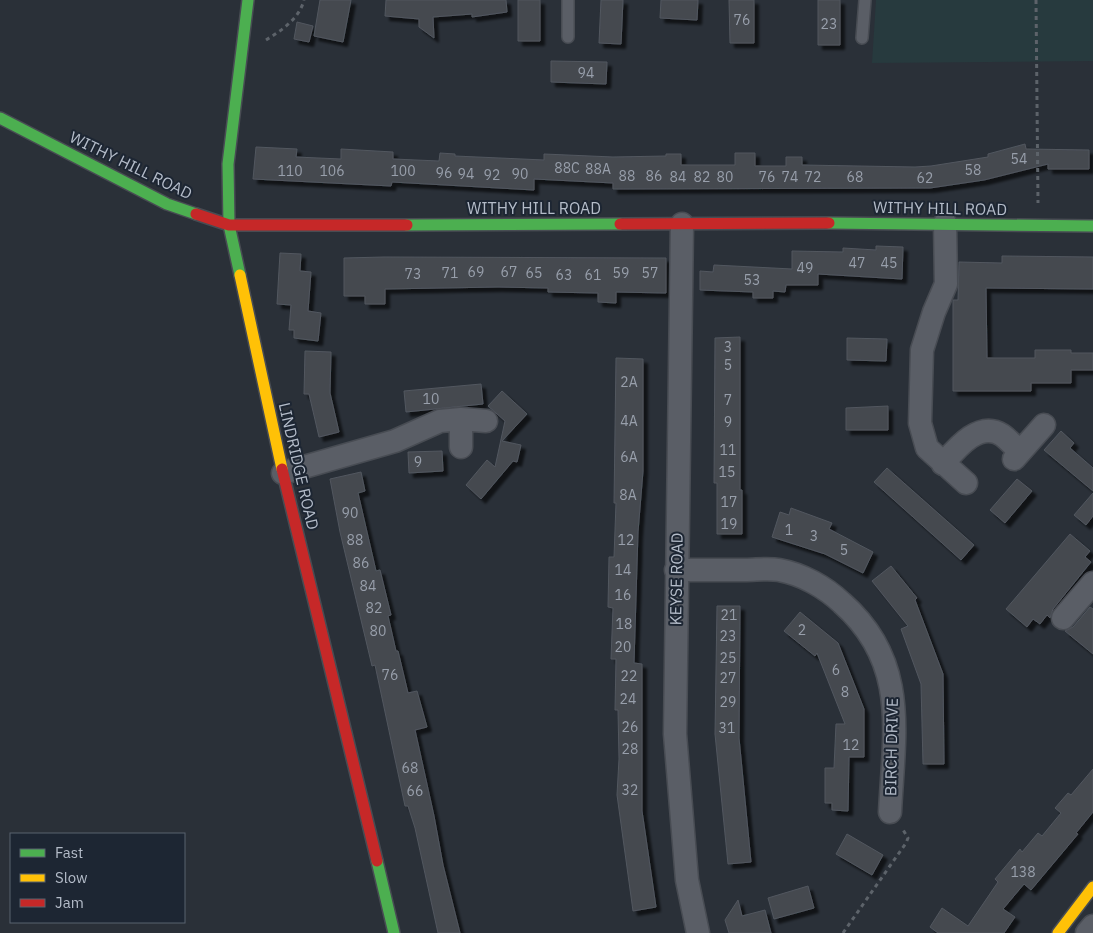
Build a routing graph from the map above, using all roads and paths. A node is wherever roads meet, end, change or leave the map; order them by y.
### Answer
1 (248, 0) edge
2 (304, 0) edge
3 (568, 0) edge
4 (865, 0) edge
5 (1036, 0) edge
6 (568, 37) dead end
7 (862, 38) dead end
8 (239, 59) junction
9 (0, 118) edge
10 (945, 222) junction
11 (682, 224) junction
12 (229, 225) junction
13 (1038, 226) junction
14 (1093, 226) edge
15 (461, 419) junction
16 (486, 421) dead end
17 (1044, 425) dead end
18 (461, 447) dead end
19 (943, 464) junction
20 (284, 473) junction
21 (966, 483) dead end
22 (676, 570) junction
23 (1093, 583) edge
24 (1064, 618) dead end
25 (890, 812) joint
26 (1093, 887) edge
27 (1093, 926) edge
28 (394, 933) edge
29 (698, 933) edge
30 (843, 933) edge
31 (1058, 933) edge
32 (1087, 933) edge

1 - 8 street, LINDRIDGE ROAD
2 - 8 path
3 - 6 lane
4 - 7 lane
5 - 13 path
8 - 12 street, LINDRIDGE ROAD
9 - 12 street, WITHY HILL ROAD
10 - 11 street, WITHY HILL ROAD
10 - 13 street, WITHY HILL ROAD
10 - 19 street
11 - 12 street, WITHY HILL ROAD
11 - 22 street, KEYSE ROAD
12 - 20 street, LINDRIDGE ROAD
13 - 14 street, WITHY HILL ROAD
15 - 16 street
15 - 18 street
15 - 20 street
17 - 19 street
19 - 21 street
20 - 28 street, LINDRIDGE ROAD
22 - 25 street, BIRCH DRIVE
22 - 29 street, KEYSE ROAD
23 - 24 street
25 - 30 path
26 - 31 street
27 - 32 street

